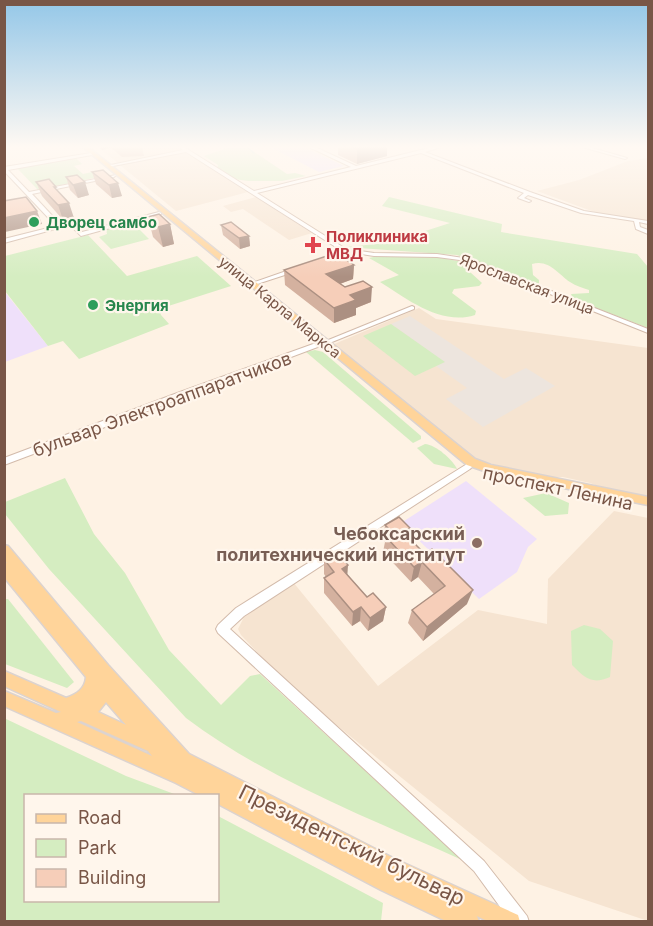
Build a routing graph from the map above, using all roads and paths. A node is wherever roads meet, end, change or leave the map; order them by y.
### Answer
1 (25, 190) edge
2 (45, 190) edge
3 (133, 190) edge
4 (136, 190) edge
5 (249, 190) edge
6 (264, 190) edge
7 (521, 190) edge
8 (31, 193) junction
9 (253, 193) junction
10 (528, 193) junction
11 (529, 201) dead end
12 (161, 212) junction
13 (636, 221) junction
14 (648, 222) edge
15 (59, 226) junction
16 (648, 232) edge
17 (4, 241) edge
18 (351, 252) junction
19 (339, 255) edge
20 (299, 268) edge
21 (250, 285) junction
22 (412, 308) dead end
23 (648, 331) edge
24 (320, 344) junction
25 (4, 458) edge
26 (4, 462) edge
27 (469, 465) junction
28 (602, 495) junction
29 (648, 501) edge
30 (648, 507) edge
31 (4, 550) edge
32 (4, 567) edge
33 (98, 672) junction
34 (4, 678) edge
35 (105, 689) junction
36 (4, 698) edge
37 (66, 706) junction
38 (83, 714) junction
39 (55, 721) junction
40 (151, 744) junction
41 (181, 768) junction
42 (470, 921) edge
43 (511, 921) edge
44 (521, 921) edge

1 - 8 street
2 - 8 street
3 - 12 main road, улица Карла Маркса
4 - 12 main road, улица Карла Маркса
5 - 9 street, Ярославская улица
6 - 9 street
7 - 10 street
8 - 15 street
9 - 18 street, Ярославская улица
10 - 11 street
10 - 13 street
12 - 15 street
12 - 21 main road, улица Карла Маркса
13 - 14 street
13 - 16 street
15 - 17 street
18 - 19 street
18 - 23 street, Ярославская улица
20 - 21 street
21 - 24 main road, улица Карла Маркса
22 - 24 street
24 - 25 street, бульвар Электроаппаратчиков
24 - 26 street, бульвар Электроаппаратчиков
24 - 27 main road, улица Карла Маркса
27 - 28 main road, проспект Ленина
27 - 44 street
28 - 29 main road, проспект Ленина
28 - 30 main road, проспект Ленина
31 - 33 main road, Президентский бульвар
32 - 33 main road, Президентский бульвар
33 - 35 main road, Президентский бульвар
33 - 37 main road
33 - 41 main road, Президентский бульвар
34 - 37 main road
35 - 38 main road
35 - 40 main road, Президентский бульвар
36 - 39 main road
37 - 38 main road
38 - 39 main road
38 - 40 main road
39 - 41 main road
40 - 41 main road, Президентский бульвар
41 - 42 main road, Президентский бульвар
41 - 43 main road, Президентский бульвар

